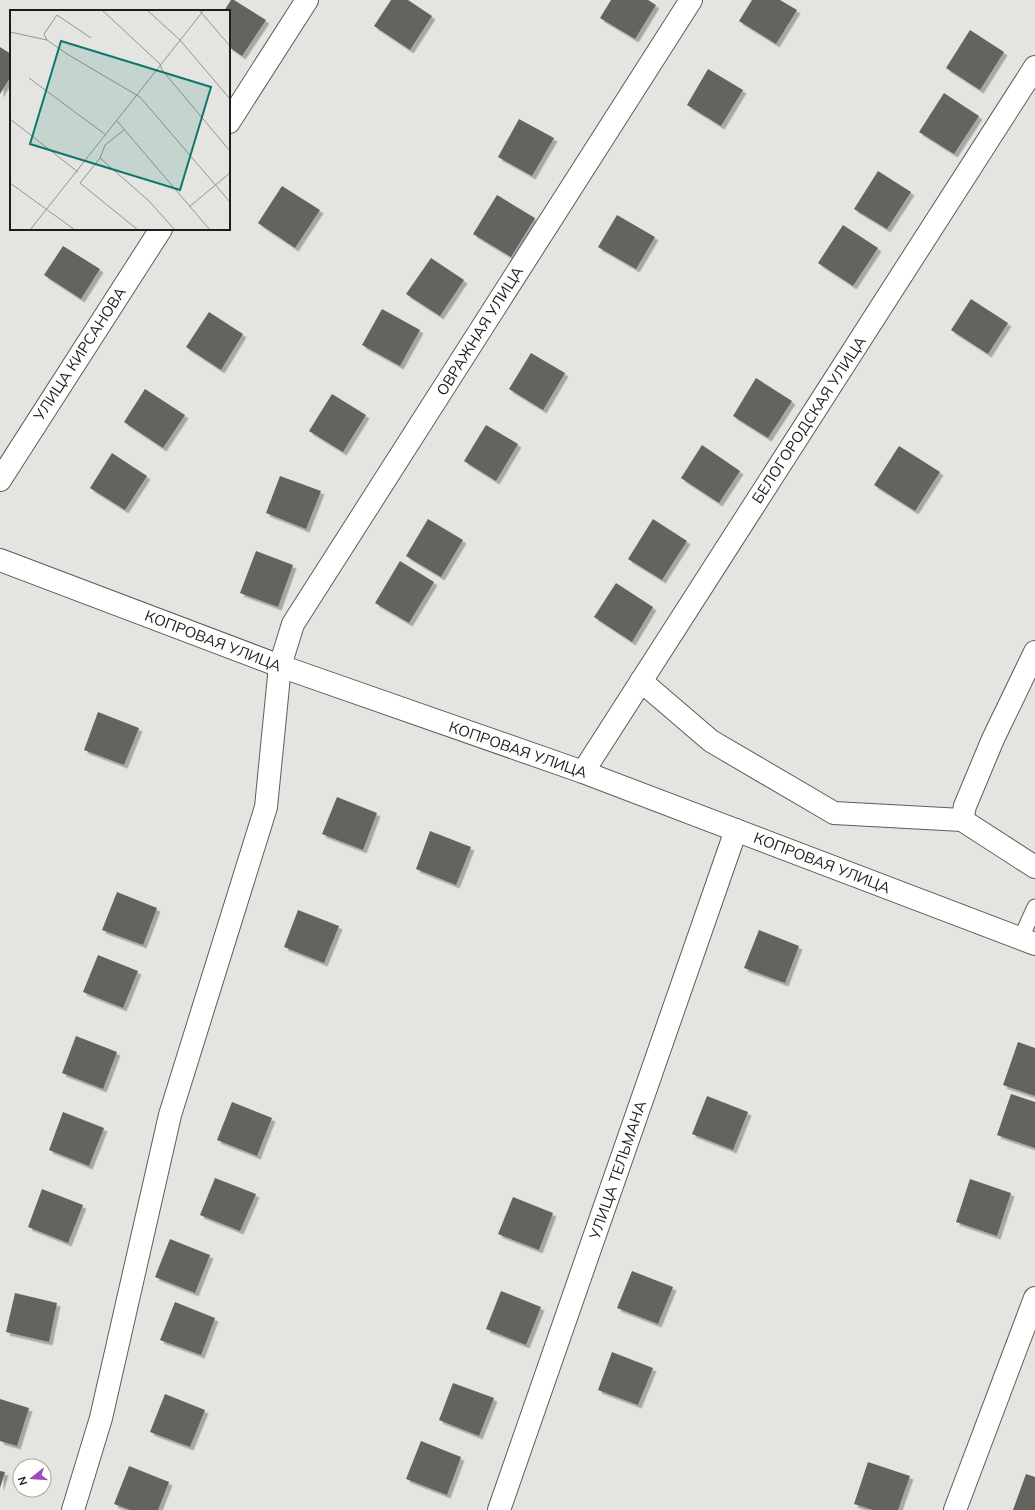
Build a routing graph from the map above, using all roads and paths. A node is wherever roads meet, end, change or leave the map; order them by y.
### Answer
1 (307, 0) edge
2 (691, 0) edge
3 (1035, 67) edge
4 (230, 120) edge
5 (159, 230) edge
6 (0, 480) edge
7 (0, 560) edge
8 (1035, 652) edge
9 (280, 666) junction
10 (641, 681) junction
11 (583, 772) junction
12 (962, 820) junction
13 (736, 830) junction
14 (1035, 867) edge
15 (1035, 907) edge
16 (1028, 941) edge
17 (1035, 1298) edge
18 (73, 1510) edge
19 (499, 1510) edge
20 (955, 1510) edge

1 - 4 street
2 - 9 street, ОВРАЖНАЯ УЛИЦА
3 - 10 street, БЕЛОГОРОДСКАЯ УЛИЦА
5 - 6 street, УЛИЦА КИРСАНОВА
7 - 9 street, КОПРОВАЯ УЛИЦА
8 - 12 street
9 - 11 street, КОПРОВАЯ УЛИЦА
9 - 18 street, ОВРАЖНАЯ УЛИЦА
10 - 11 street, БЕЛОГОРОДСКАЯ УЛИЦА
10 - 12 street
11 - 13 street, КОПРОВАЯ УЛИЦА
12 - 14 street
13 - 16 street, КОПРОВАЯ УЛИЦА
13 - 19 street, УЛИЦА ТЕЛЬМАНА
15 - 16 lane
17 - 20 street

